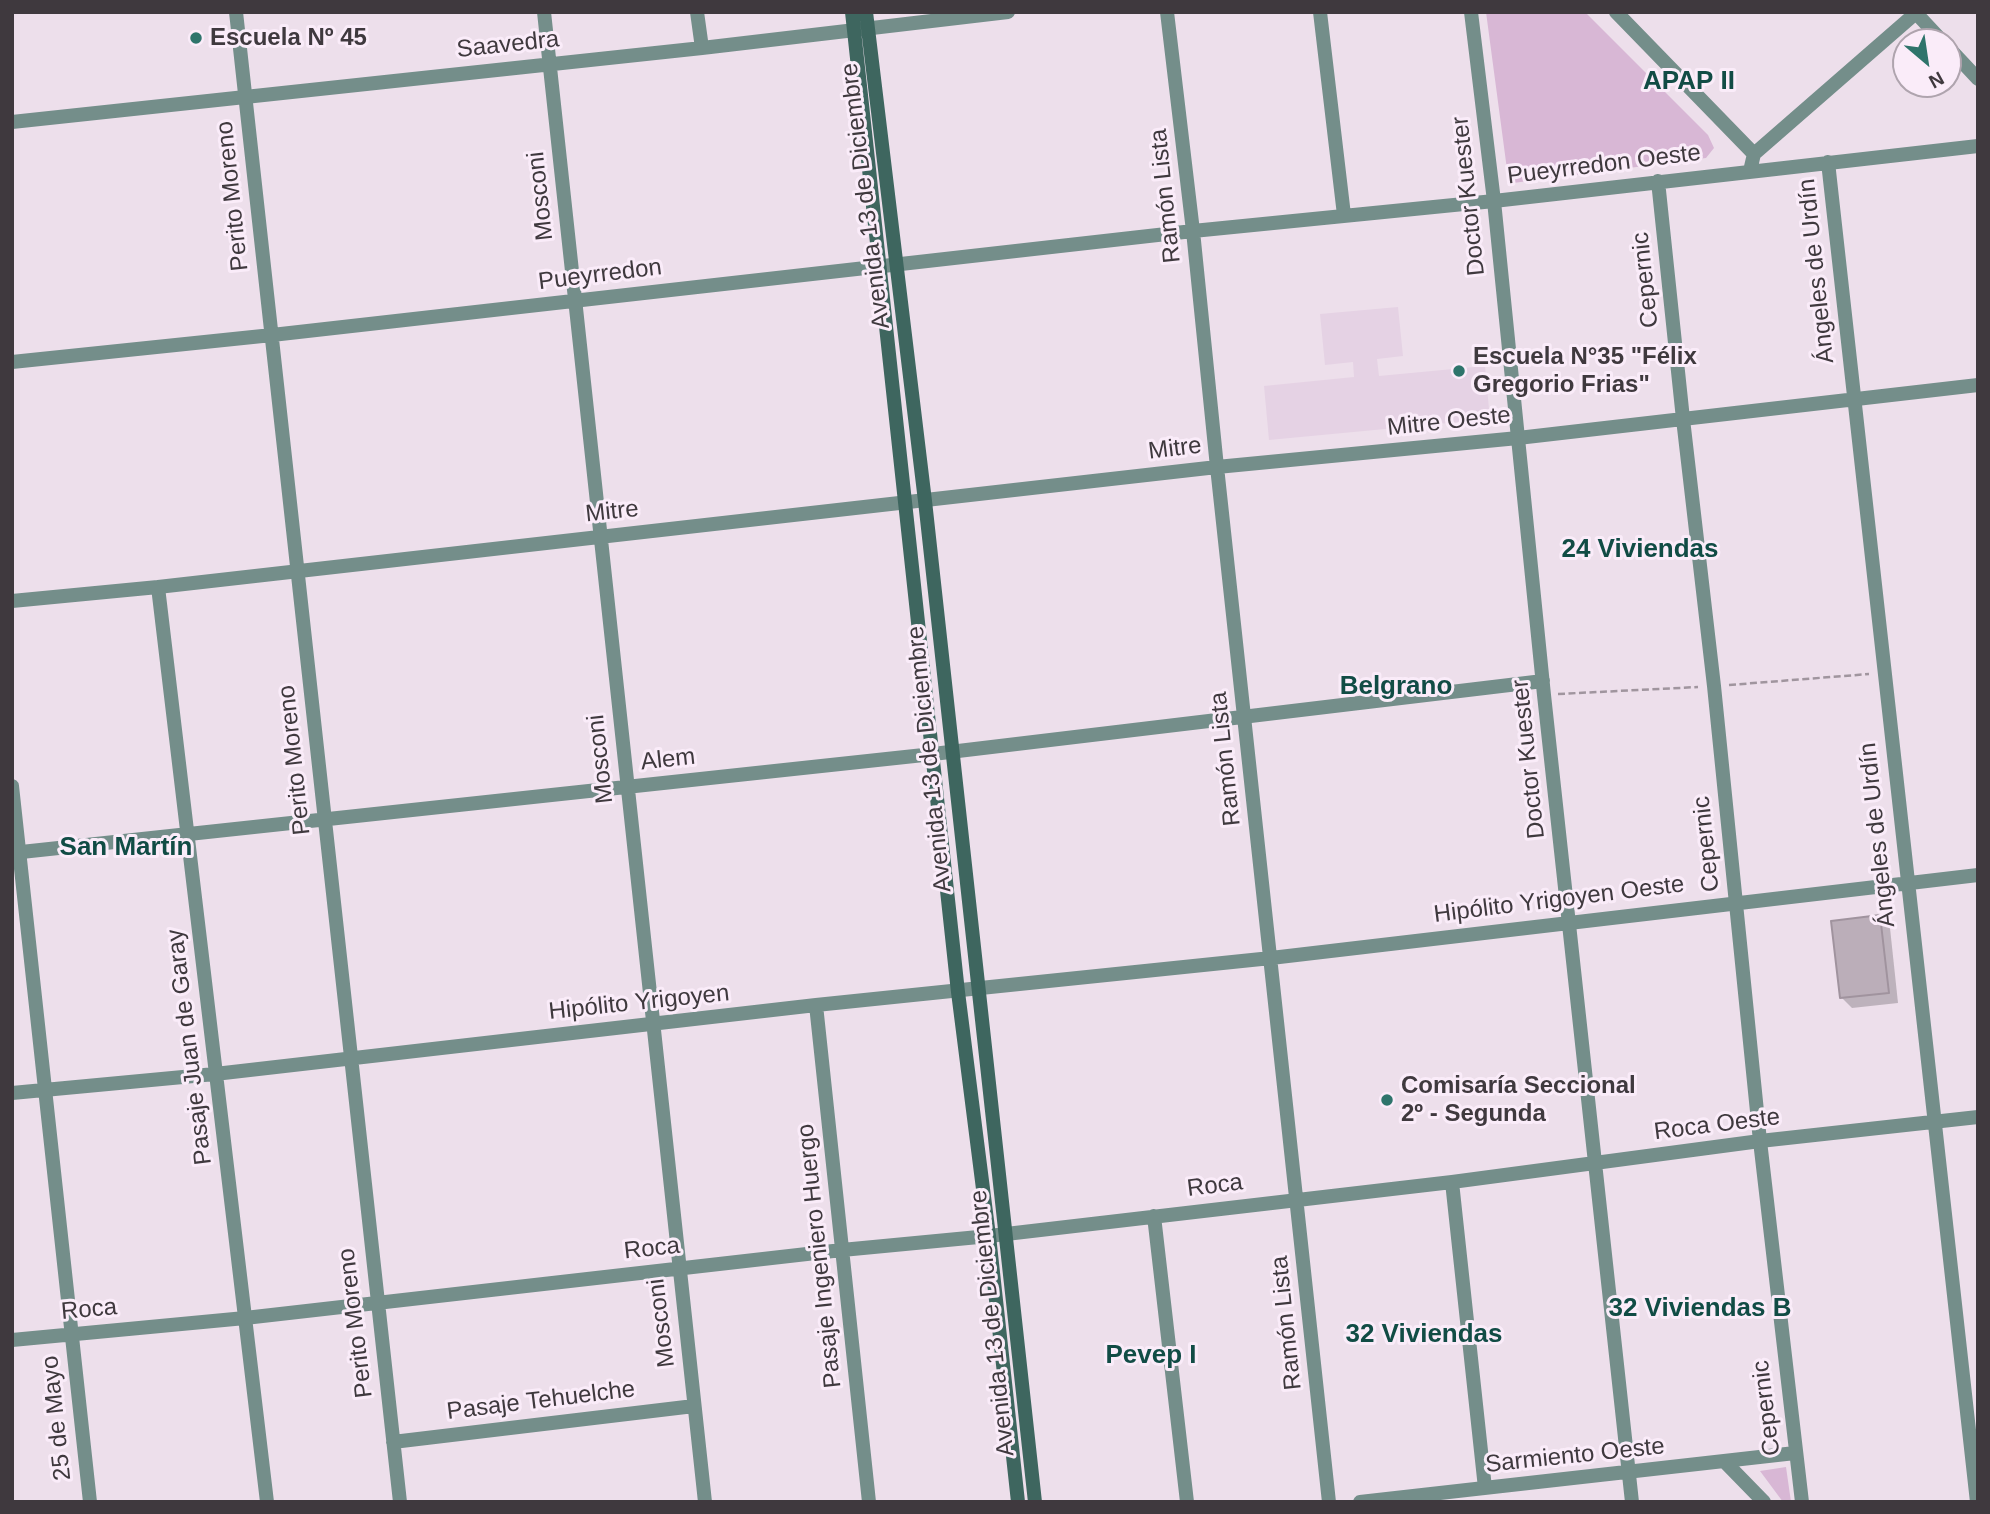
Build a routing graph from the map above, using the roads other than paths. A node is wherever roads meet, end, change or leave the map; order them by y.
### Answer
1 (236, 12) edge
2 (544, 12) edge
3 (697, 12) edge
4 (852, 12) edge
5 (866, 12) edge
6 (1008, 12) edge
7 (1167, 12) edge
8 (1320, 12) edge
9 (1471, 12) edge
10 (1616, 12) edge
11 (1916, 12) edge
12 (1930, 28) edge
13 (861, 30) junction
14 (702, 48) junction
15 (1962, 62) edge
16 (550, 63) junction
17 (1978, 79) edge
18 (246, 98) junction
19 (12, 122) edge
20 (1978, 146) edge
21 (1754, 155) junction
22 (1828, 162) junction
23 (1750, 171) junction
24 (1658, 181) junction
25 (1494, 201) junction
26 (1344, 215) junction
27 (1193, 231) junction
28 (897, 265) junction
29 (879, 266) junction
30 (575, 301) junction
31 (272, 335) junction
32 (12, 362) edge
33 (1978, 385) edge
34 (1855, 400) junction
35 (1683, 419) junction
36 (1518, 438) junction
37 (1217, 467) junction
38 (925, 501) junction
39 (906, 503) junction
40 (600, 537) junction
41 (297, 571) junction
42 (158, 587) junction
43 (12, 601) edge
44 (1544, 688) junction
45 (1244, 717) junction
46 (952, 751) junction
47 (933, 754) junction
48 (12, 786) edge
49 (627, 787) junction
50 (325, 821) junction
51 (189, 835) junction
52 (16, 853) edge
53 (1978, 875) edge
54 (1907, 883) junction
55 (1736, 902) junction
56 (1569, 921) junction
57 (1271, 958) junction
58 (978, 989) junction
59 (958, 992) junction
60 (816, 1005) junction
61 (652, 1024) junction
62 (349, 1059) junction
63 (215, 1074) junction
64 (44, 1090) junction
65 (12, 1093) edge
66 (1978, 1117) edge
67 (1934, 1122) junction
68 (1760, 1141) junction
69 (1597, 1164) junction
70 (1452, 1182) junction
71 (1297, 1199) junction
72 (1154, 1216) junction
73 (1006, 1234) junction
74 (989, 1236) junction
75 (842, 1250) junction
76 (678, 1269) junction
77 (377, 1303) junction
78 (245, 1318) junction
79 (71, 1334) junction
80 (12, 1340) edge
81 (694, 1406) junction
82 (393, 1442) junction
83 (1796, 1453) junction
84 (1725, 1462) junction
85 (1628, 1473) junction
86 (1485, 1488) junction
87 (90, 1502) edge
88 (267, 1502) edge
89 (400, 1502) edge
90 (705, 1502) edge
91 (869, 1502) edge
92 (1018, 1502) edge
93 (1035, 1502) edge
94 (1187, 1502) edge
95 (1329, 1502) edge
96 (1360, 1502) edge
97 (1632, 1502) edge
98 (1764, 1502) edge
99 (1802, 1502) edge
100 (1977, 1502) edge

1 - 18 street, Perito Moreno
2 - 16 street, Mosconi
3 - 14 street
4 - 13 street, Avenida 13 de Diciembre
5 - 13 street, Avenida 13 de Diciembre
6 - 13 street, Saavedra
7 - 27 street, Ramón Lista
8 - 26 street
9 - 25 street, Doctor Kuester
10 - 21 street
11 - 12 street
11 - 21 street
13 - 14 street, Saavedra
13 - 28 street, Avenida 13 de Diciembre
13 - 29 street, Avenida 13 de Diciembre
14 - 16 street, Saavedra
15 - 17 street
16 - 18 street, Saavedra
16 - 30 street, Mosconi
18 - 19 street, Saavedra
18 - 31 street, Perito Moreno
20 - 22 street, Pueyrredon Oeste
21 - 23 street
22 - 23 street, Pueyrredon Oeste
22 - 34 street, Ángeles de Urdín
23 - 24 street, Pueyrredon Oeste
24 - 25 street, Pueyrredon Oeste
24 - 35 street, Cepernic
25 - 26 street, Pueyrredon Oeste
25 - 36 street, Doctor Kuester
26 - 27 street, Pueyrredon Oeste
27 - 28 street, Pueyrredon
27 - 37 street, Ramón Lista
28 - 29 street, Pueyrredon
28 - 38 street, Avenida 13 de Diciembre
29 - 30 street, Pueyrredon
29 - 39 street, Avenida 13 de Diciembre
30 - 31 street, Pueyrredon
30 - 40 street, Mosconi
31 - 32 street, Pueyrredon
31 - 41 street, Perito Moreno
33 - 34 street, Mitre Oeste
34 - 35 street, Mitre Oeste
34 - 54 street, Ángeles de Urdín
35 - 36 street, Mitre Oeste
35 - 55 street, Cepernic
36 - 37 street, Mitre Oeste
36 - 44 street, Doctor Kuester
37 - 38 street, Mitre
37 - 45 street, Ramón Lista
38 - 39 street, Mitre
38 - 46 street, Avenida 13 de Diciembre
39 - 40 street, Mitre
39 - 47 street, Avenida 13 de Diciembre
40 - 41 street, Mitre
40 - 49 street, Mosconi
41 - 42 street, Mitre
41 - 50 street, Perito Moreno
42 - 43 street, Mitre
42 - 51 street, Pasaje Juan de Garay
44 - 45 street, Alem
44 - 56 street, Doctor Kuester
45 - 46 street, Alem
45 - 57 street, Ramón Lista
46 - 47 street, Alem
46 - 58 street, Avenida 13 de Diciembre
47 - 49 street, Alem
47 - 59 street, Avenida 13 de Diciembre
48 - 52 street, 25 de Mayo
49 - 50 street, Alem
49 - 61 street, Mosconi
50 - 51 street, Alem
50 - 62 street, Perito Moreno
51 - 52 street, Alem
51 - 63 street, Pasaje Juan de Garay
52 - 64 street, 25 de Mayo
53 - 54 street, Hipólito Yrigoyen Oeste
54 - 55 street, Hipólito Yrigoyen Oeste
54 - 67 street, Ángeles de Urdín
55 - 56 street, Hipólito Yrigoyen Oeste
55 - 68 street, Cepernic
56 - 57 street, Hipólito Yrigoyen Oeste
56 - 69 street, Doctor Kuester
57 - 58 street, Hipólito Yrigoyen
57 - 71 street, Ramón Lista
58 - 59 street, Hipólito Yrigoyen
58 - 73 street, Avenida 13 de Diciembre
59 - 60 street, Hipólito Yrigoyen
59 - 74 street, Avenida 13 de Diciembre
60 - 61 street, Hipólito Yrigoyen
60 - 75 street, Pasaje Ingeniero Huergo
61 - 62 street, Hipólito Yrigoyen
61 - 76 street, Mosconi
62 - 63 street, Hipólito Yrigoyen
62 - 77 street, Perito Moreno
63 - 64 street, Hipólito Yrigoyen
63 - 78 street, Pasaje Juan de Garay
64 - 65 street, Hipólito Yrigoyen
64 - 79 street, 25 de Mayo
66 - 67 street, Roca Oeste
67 - 68 street, Roca Oeste
67 - 100 street, Ángeles de Urdín
68 - 69 street, Roca Oeste
68 - 83 street, Cepernic
69 - 70 street, Roca Oeste
69 - 85 street, Doctor Kuester
70 - 71 street, Roca Oeste
70 - 86 street
71 - 72 street, Roca
71 - 95 street, Ramón Lista
72 - 73 street, Roca
72 - 94 street
73 - 74 street, Roca
73 - 93 street, Avenida 13 de Diciembre
74 - 75 street, Roca
74 - 92 street, Avenida 13 de Diciembre
75 - 76 street, Roca
75 - 91 street, Pasaje Ingeniero Huergo
76 - 77 street, Roca
76 - 81 street, Mosconi
77 - 78 street, Roca
77 - 82 street, Perito Moreno
78 - 79 street, Roca
78 - 88 street, Pasaje Juan de Garay
79 - 80 street, Roca
79 - 87 street, 25 de Mayo
81 - 82 street, Pasaje Tehuelche
81 - 90 street, Mosconi
82 - 89 street, Perito Moreno
83 - 84 street, Sarmiento Oeste
83 - 99 street, Cepernic
84 - 85 street, Sarmiento Oeste
84 - 98 street, Cepernic
85 - 86 street, Sarmiento Oeste
85 - 97 street, Doctor Kuester
86 - 96 street, Sarmiento Oeste

